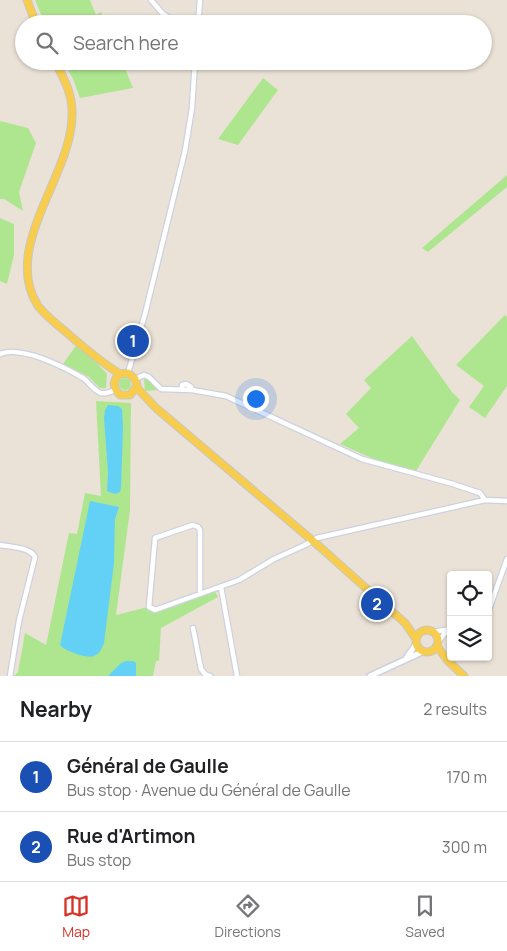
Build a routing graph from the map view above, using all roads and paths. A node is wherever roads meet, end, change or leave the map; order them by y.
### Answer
1 (27, 0) edge
2 (151, 0) edge
3 (200, 0) edge
4 (33, 15) edge
5 (165, 15) edge
6 (199, 15) edge
7 (59, 70) edge
8 (194, 70) edge
9 (0, 354) edge
10 (98, 360) junction
11 (120, 374) junction
12 (128, 374) junction
13 (135, 379) junction
14 (115, 381) junction
15 (136, 387) junction
16 (116, 390) junction
17 (130, 395) junction
18 (156, 408) junction
19 (485, 500) junction
20 (507, 501) edge
21 (313, 540) junction
22 (0, 546) edge
23 (507, 559) edge
24 (221, 587) junction
25 (200, 593) junction
26 (492, 601) edge
27 (405, 623) junction
28 (193, 628) dead end
29 (447, 630) edge
30 (422, 632) junction
31 (433, 632) junction
32 (447, 632) edge
33 (416, 641) junction
34 (438, 644) junction
35 (422, 652) junction
36 (430, 652) junction
37 (447, 660) joint
38 (448, 661) edge
39 (401, 662) junction
40 (10, 676) edge
41 (210, 676) edge
42 (237, 676) edge
43 (370, 676) edge
44 (464, 676) edge

1 - 4 main road
2 - 5 street
3 - 6 street
7 - 10 main road
8 - 12 street
9 - 16 street
10 - 11 main road
10 - 14 main road
11 - 12 main road
11 - 14 main road
12 - 13 main road
13 - 15 main road
13 - 19 street
14 - 16 main road
15 - 17 main road
15 - 18 main road
16 - 17 main road
17 - 18 main road
18 - 21 main road
19 - 20 street
19 - 21 street
21 - 24 street
21 - 27 main road
22 - 40 street
23 - 26 street
24 - 25 street
24 - 42 street
25 - 25 street
27 - 30 main road
27 - 33 main road
28 - 41 street
29 - 31 street
30 - 31 main road
30 - 33 main road
31 - 34 main road
32 - 34 street
33 - 35 main road
33 - 39 street
34 - 36 main road
34 - 37 main road
35 - 36 main road
35 - 39 street
36 - 37 main road
38 - 44 main road
39 - 43 street

